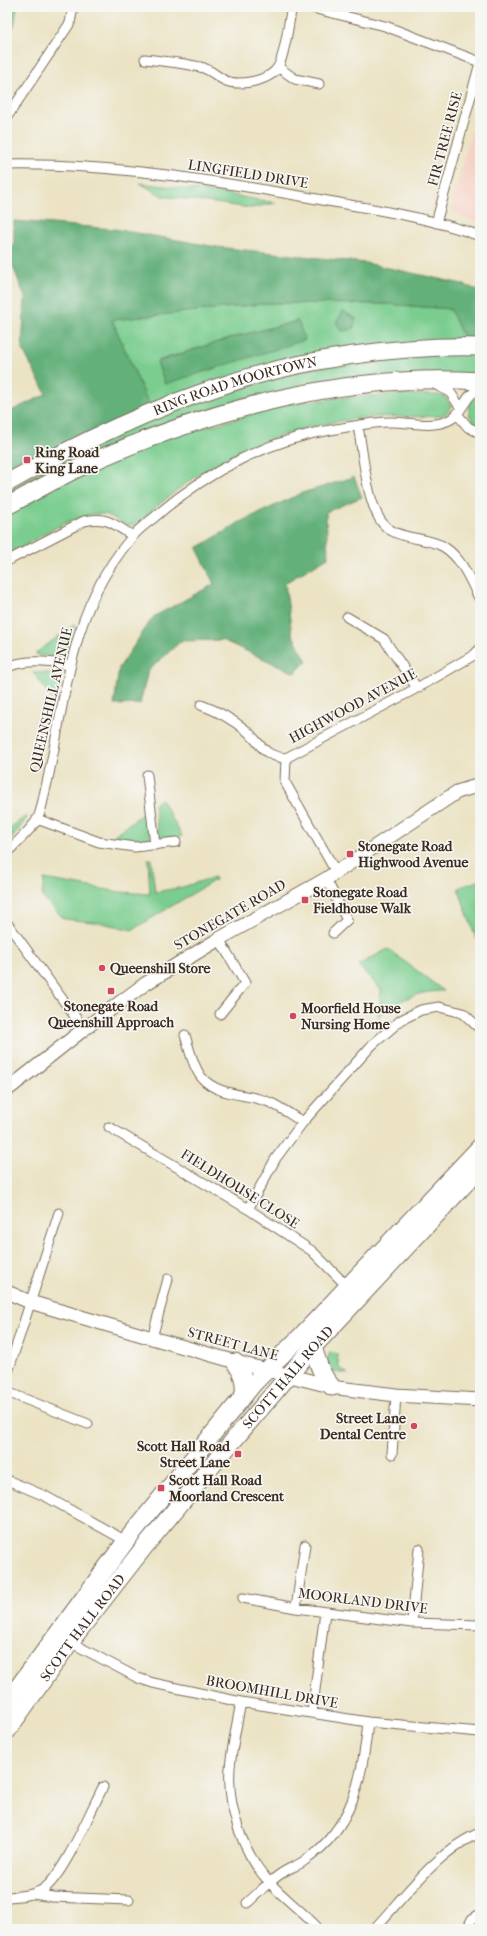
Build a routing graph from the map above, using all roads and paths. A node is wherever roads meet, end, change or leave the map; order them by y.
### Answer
1 (73, 7) edge
2 (292, 7) edge
3 (308, 7) edge
4 (348, 12) edge
5 (145, 59) dead end
6 (480, 62) edge
7 (278, 67) junction
8 (319, 84) dead end
9 (7, 117) edge
10 (7, 165) edge
11 (436, 223) junction
12 (480, 236) edge
13 (476, 347) edge
14 (427, 381) junction
15 (480, 381) edge
16 (480, 388) edge
17 (459, 410) junction
18 (358, 426) junction
19 (480, 434) edge
20 (7, 483) edge
21 (7, 506) edge
22 (132, 536) junction
23 (7, 560) edge
24 (480, 600) edge
25 (347, 617) dead end
26 (480, 649) edge
27 (70, 665) junction
28 (7, 667) edge
29 (417, 688) junction
30 (201, 705) dead end
31 (286, 758) junction
32 (147, 774) dead end
33 (480, 785) edge
34 (37, 819) junction
35 (176, 842) dead end
36 (155, 846) junction
37 (7, 853) edge
38 (331, 876) junction
39 (7, 923) edge
40 (333, 933) dead end
41 (220, 939) junction
42 (220, 1014) dead end
43 (84, 1029) junction
44 (480, 1029) edge
45 (185, 1035) dead end
46 (7, 1090) edge
47 (303, 1122) junction
48 (109, 1127) dead end
49 (480, 1147) edge
50 (480, 1168) edge
51 (248, 1209) junction
52 (59, 1213) dead end
53 (168, 1279) dead end
54 (348, 1287) junction
55 (7, 1292) edge
56 (30, 1302) junction
57 (152, 1338) junction
58 (313, 1347) junction
59 (235, 1362) junction
60 (267, 1370) junction
61 (7, 1375) edge
62 (288, 1376) junction
63 (332, 1387) junction
64 (7, 1392) edge
65 (396, 1395) junction
66 (244, 1396) junction
67 (480, 1400) edge
68 (88, 1424) dead end
69 (392, 1454) dead end
70 (190, 1461) junction
71 (7, 1480) edge
72 (126, 1541) junction
73 (305, 1545) dead end
74 (419, 1549) dead end
75 (243, 1598) dead end
76 (296, 1608) junction
77 (325, 1612) junction
78 (412, 1622) junction
79 (480, 1625) edge
80 (70, 1642) junction
81 (7, 1702) edge
82 (241, 1702) junction
83 (312, 1713) junction
84 (368, 1722) junction
85 (7, 1731) edge
86 (480, 1732) edge
87 (103, 1787) dead end
88 (480, 1833) edge
89 (270, 1883) junction
90 (33, 1894) junction
91 (7, 1897) edge
92 (129, 1900) dead end
93 (247, 1903) dead end
94 (480, 1914) edge
95 (319, 1929) edge
96 (374, 1929) edge
97 (467, 1929) edge

1 - 9 street
2 - 7 street
3 - 4 street
4 - 6 street
5 - 7 street
6 - 11 street, FIR TREE RISE
7 - 8 street
10 - 11 street, LINGFIELD DRIVE
11 - 12 street, LINGFIELD DRIVE
13 - 20 highway, RING ROAD MOORTOWN
14 - 15 highway, RING ROAD MOORTOWN
14 - 17 street
14 - 21 highway, RING ROAD MOORTOWN
16 - 17 street, QUEENSHILL AVENUE
17 - 18 street, QUEENSHILL AVENUE
17 - 19 street
18 - 22 street, QUEENSHILL AVENUE
18 - 24 street
22 - 23 street
22 - 27 street, QUEENSHILL AVENUE
25 - 29 street
26 - 29 street, HIGHWOOD AVENUE
27 - 28 street
27 - 34 street, QUEENSHILL AVENUE
29 - 31 street, HIGHWOOD AVENUE
30 - 31 street
31 - 38 street, HIGHWOOD AVENUE
32 - 36 street
33 - 38 main road, STONEGATE ROAD
34 - 36 street
34 - 37 street, QUEENSHILL AVENUE
35 - 36 street
38 - 40 street, HIGHWOOD AVENUE
38 - 41 main road, STONEGATE ROAD
39 - 43 street
41 - 42 street
41 - 43 main road, STONEGATE ROAD
43 - 46 main road, STONEGATE ROAD
44 - 47 street
45 - 47 street
47 - 51 street
48 - 51 street, FIELDHOUSE CLOSE
49 - 54 highway, SCOTT HALL ROAD
50 - 58 highway, SCOTT HALL ROAD
51 - 54 street, FIELDHOUSE CLOSE
52 - 56 street
53 - 57 street
54 - 60 highway, SCOTT HALL ROAD
55 - 56 main road, STREET LANE
56 - 57 main road, STREET LANE
56 - 61 street
57 - 59 main road, STREET LANE
58 - 62 highway, SCOTT HALL ROAD
58 - 63 highway
59 - 60 main road, STREET LANE
59 - 66 highway
60 - 62 main road, STREET LANE
60 - 66 highway, SCOTT HALL ROAD
62 - 63 main road, STREET LANE
62 - 70 highway
62 - 80 highway, SCOTT HALL ROAD
63 - 65 main road, STREET LANE
64 - 68 street
65 - 67 main road, STREET LANE
65 - 69 street
66 - 70 highway, SCOTT HALL ROAD
70 - 72 highway, SCOTT HALL ROAD
71 - 72 street
72 - 81 highway, SCOTT HALL ROAD
73 - 76 street
74 - 78 street
75 - 76 street, MOORLAND DRIVE
76 - 77 street, MOORLAND DRIVE
77 - 78 street, MOORLAND DRIVE
77 - 83 street
78 - 79 street, MOORLAND DRIVE
80 - 82 street, BROOMHILL DRIVE
80 - 85 highway, SCOTT HALL ROAD
82 - 83 street, BROOMHILL DRIVE
82 - 89 street
83 - 84 street, BROOMHILL DRIVE
84 - 86 street, BROOMHILL DRIVE
84 - 89 street
87 - 90 street
88 - 96 street
89 - 93 street
89 - 95 street
90 - 91 street
90 - 92 street
94 - 97 street

